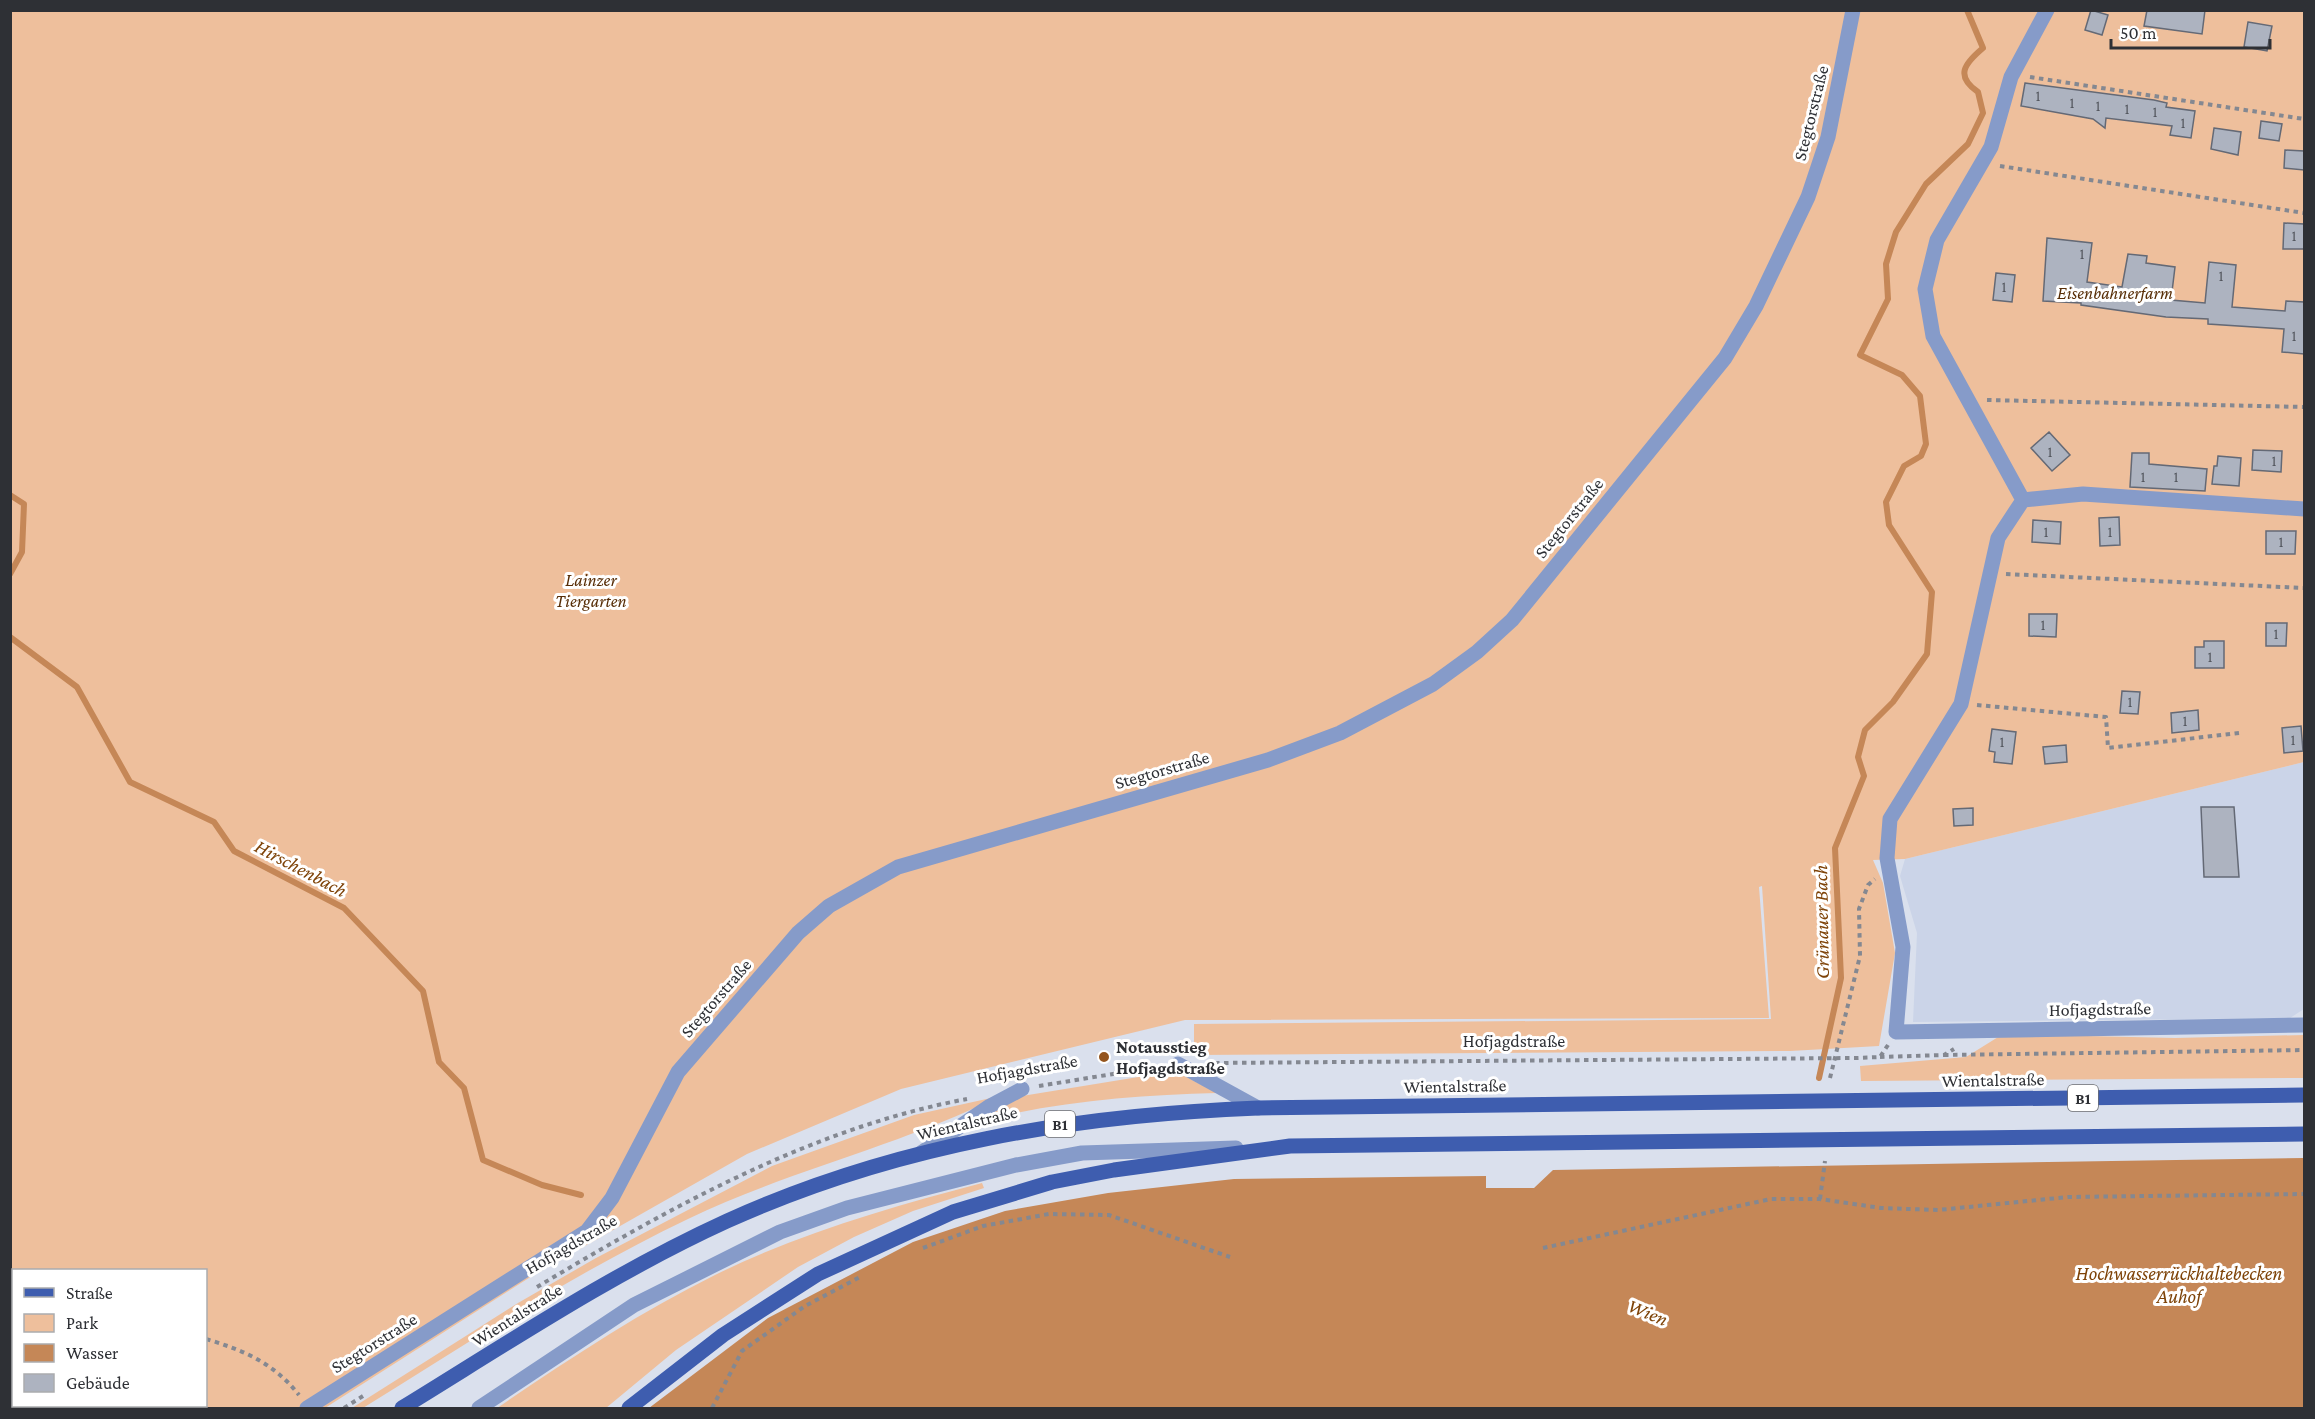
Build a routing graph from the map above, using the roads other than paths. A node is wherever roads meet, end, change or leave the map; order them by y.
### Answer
1 (1853, 10) edge
2 (2048, 10) edge
3 (2023, 500) junction
4 (2304, 509) edge
5 (2304, 1025) edge
6 (1178, 1064) road end
7 (1022, 1089) road end
8 (2304, 1095) edge
9 (1258, 1108) junction
10 (2304, 1134) edge
11 (1290, 1146) junction
12 (920, 1153) junction
13 (307, 1408) edge
14 (402, 1408) edge
15 (479, 1408) edge
16 (629, 1408) edge

1 - 13 street, Stegtorstraße
2 - 3 street
3 - 4 street
3 - 5 street, Hofjagdstraße
6 - 9 street
7 - 12 street
8 - 9 main road, Wientalstraße / B1
9 - 12 main road, Wientalstraße / B1
10 - 11 main road, B1
11 - 15 street
11 - 16 main road, B1
12 - 14 main road, Wientalstraße / B1

